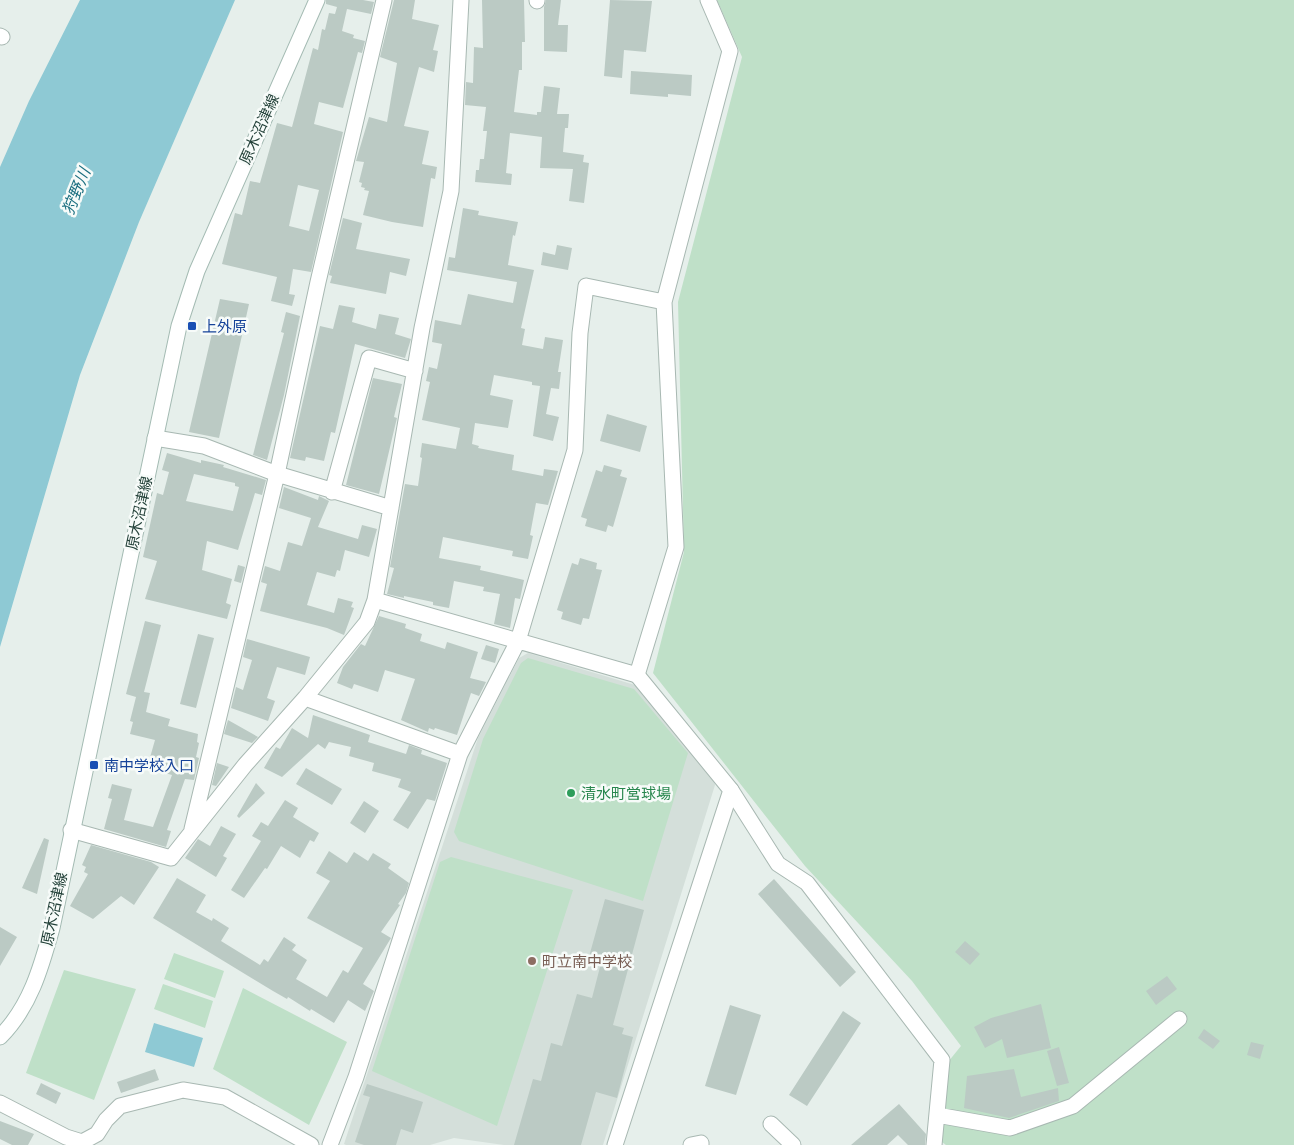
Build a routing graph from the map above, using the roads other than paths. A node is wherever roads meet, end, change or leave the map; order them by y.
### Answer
1 (317, 0) edge
2 (384, 0) edge
3 (461, 0) edge
4 (708, 0) edge
5 (664, 302) junction
6 (415, 371) junction
7 (155, 438) junction
8 (277, 474) junction
9 (332, 492) junction
10 (391, 508) junction
11 (375, 600) junction
12 (518, 641) junction
13 (638, 675) junction
14 (305, 698) junction
15 (460, 754) junction
16 (731, 790) junction
17 (71, 830) junction
18 (190, 836) junction
19 (1179, 1019) dead end
20 (0, 1037) edge
21 (0, 1103) edge
22 (937, 1115) junction
23 (771, 1124) dead end
24 (310, 1145) edge
25 (330, 1145) edge
26 (615, 1145) edge
27 (691, 1145) edge
28 (701, 1145) edge
29 (793, 1145) edge
30 (934, 1145) edge

1 - 7 street, 原木沼津線
2 - 8 street
3 - 6 street
4 - 5 street
5 - 12 street
5 - 13 street
6 - 9 street
6 - 10 street
7 - 8 street
7 - 17 street, 原木沼津線
8 - 9 street
8 - 18 street
9 - 10 street
10 - 11 street
11 - 12 street
11 - 14 street
12 - 13 street
12 - 15 street
13 - 16 street
14 - 15 street
14 - 18 street
15 - 25 street
16 - 22 street
16 - 26 street
17 - 18 street
17 - 20 street, 原木沼津線
19 - 22 street
21 - 24 street
22 - 30 street
23 - 29 street
27 - 28 street

